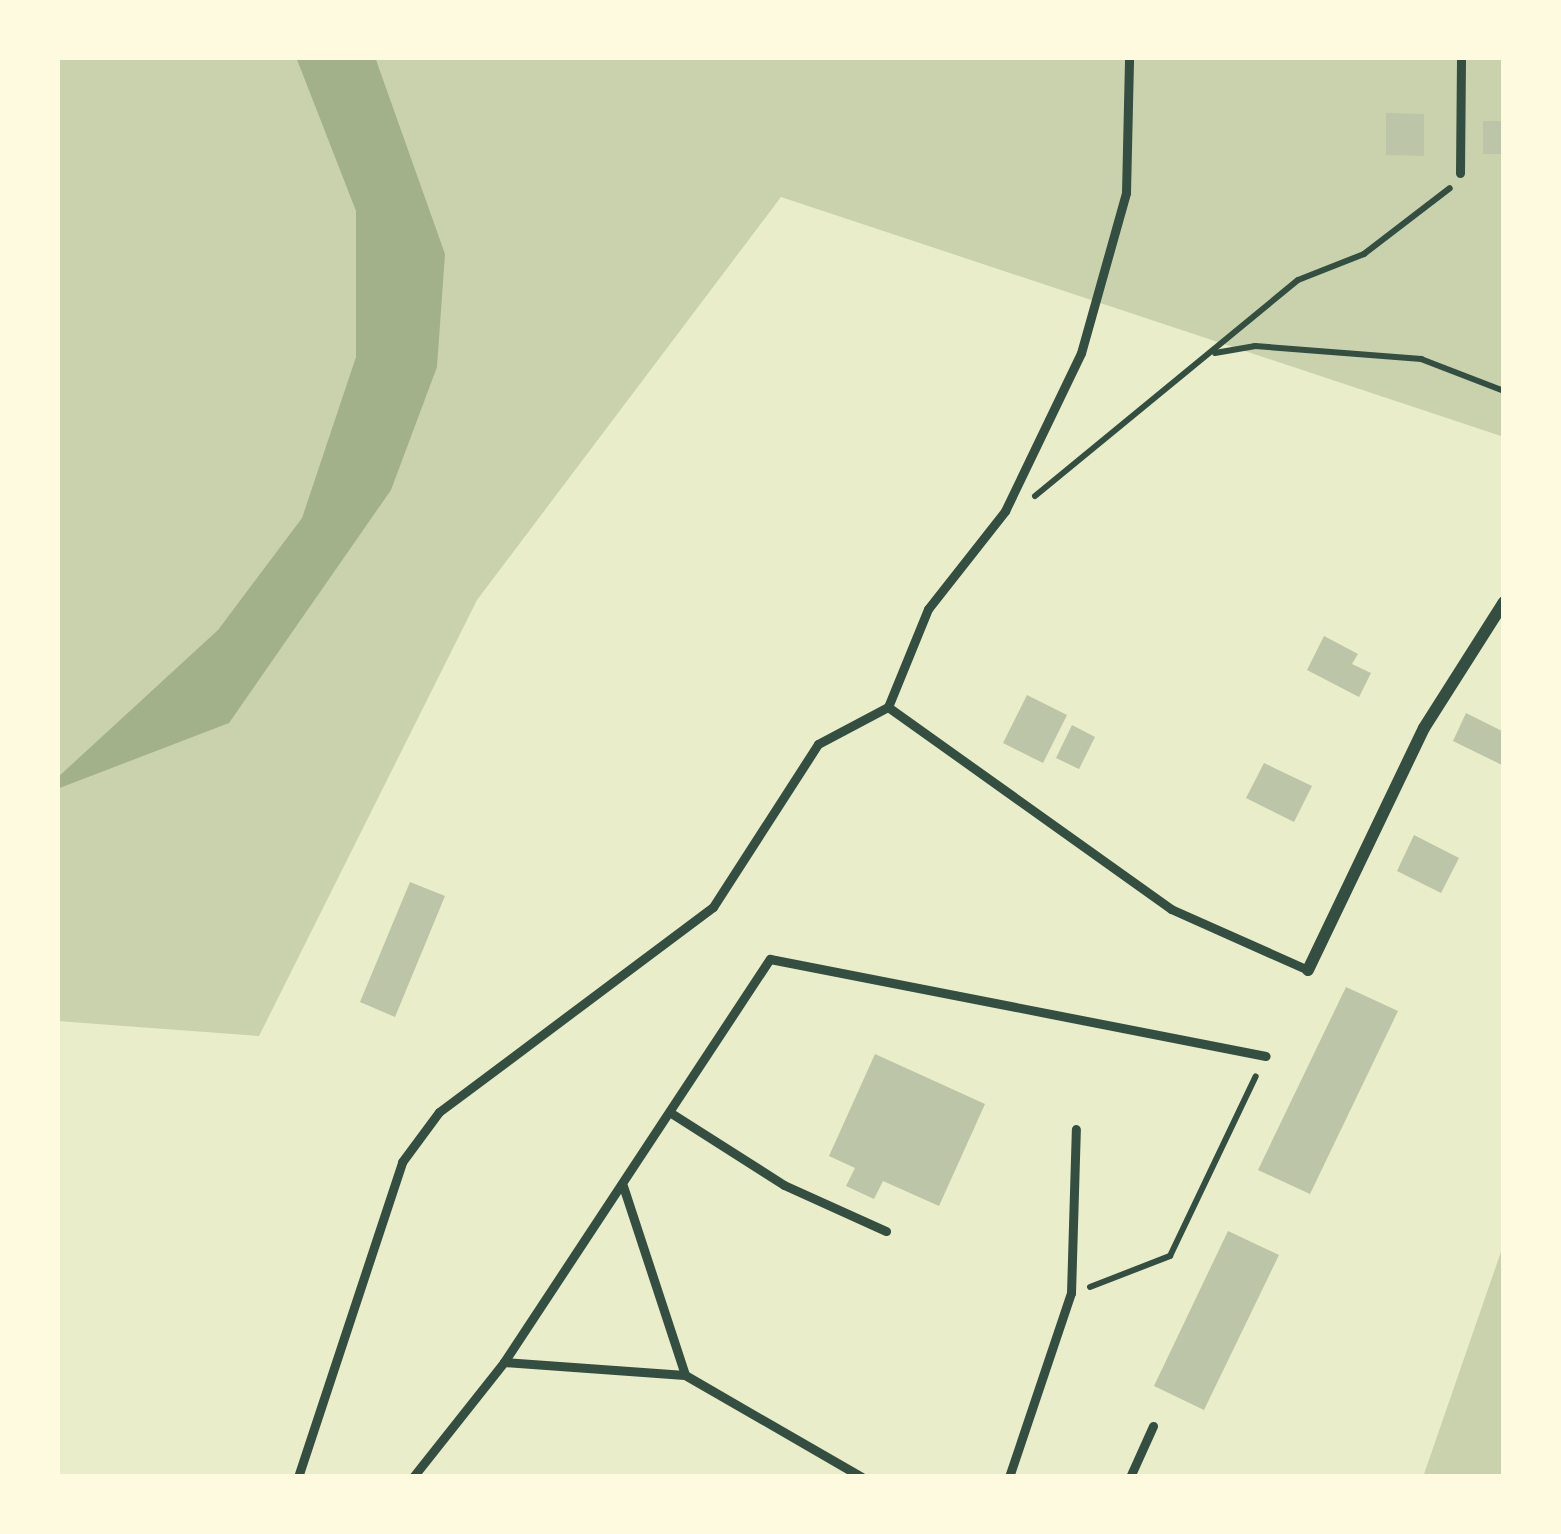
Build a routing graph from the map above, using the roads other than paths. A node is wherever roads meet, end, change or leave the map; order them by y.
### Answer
1 (1130, 57) edge
2 (1461, 57) edge
3 (1460, 173) road end
4 (1504, 602) edge
5 (888, 707) junction
6 (1308, 970) joint
7 (1266, 1056) road end
8 (670, 1113) junction
9 (1076, 1129) dead end
10 (623, 1186) junction
11 (886, 1231) dead end
12 (504, 1362) junction
13 (685, 1375) junction
14 (1153, 1426) dead end
15 (298, 1477) edge
16 (413, 1477) edge
17 (862, 1477) edge
18 (1010, 1477) edge
19 (1130, 1477) edge

1 - 5 lane
2 - 3 lane
4 - 6 street
5 - 6 lane
5 - 15 lane
7 - 8 lane
8 - 10 lane
8 - 11 lane
9 - 18 lane
10 - 12 lane
10 - 13 lane
12 - 13 lane
12 - 16 lane
13 - 17 lane
14 - 19 lane

